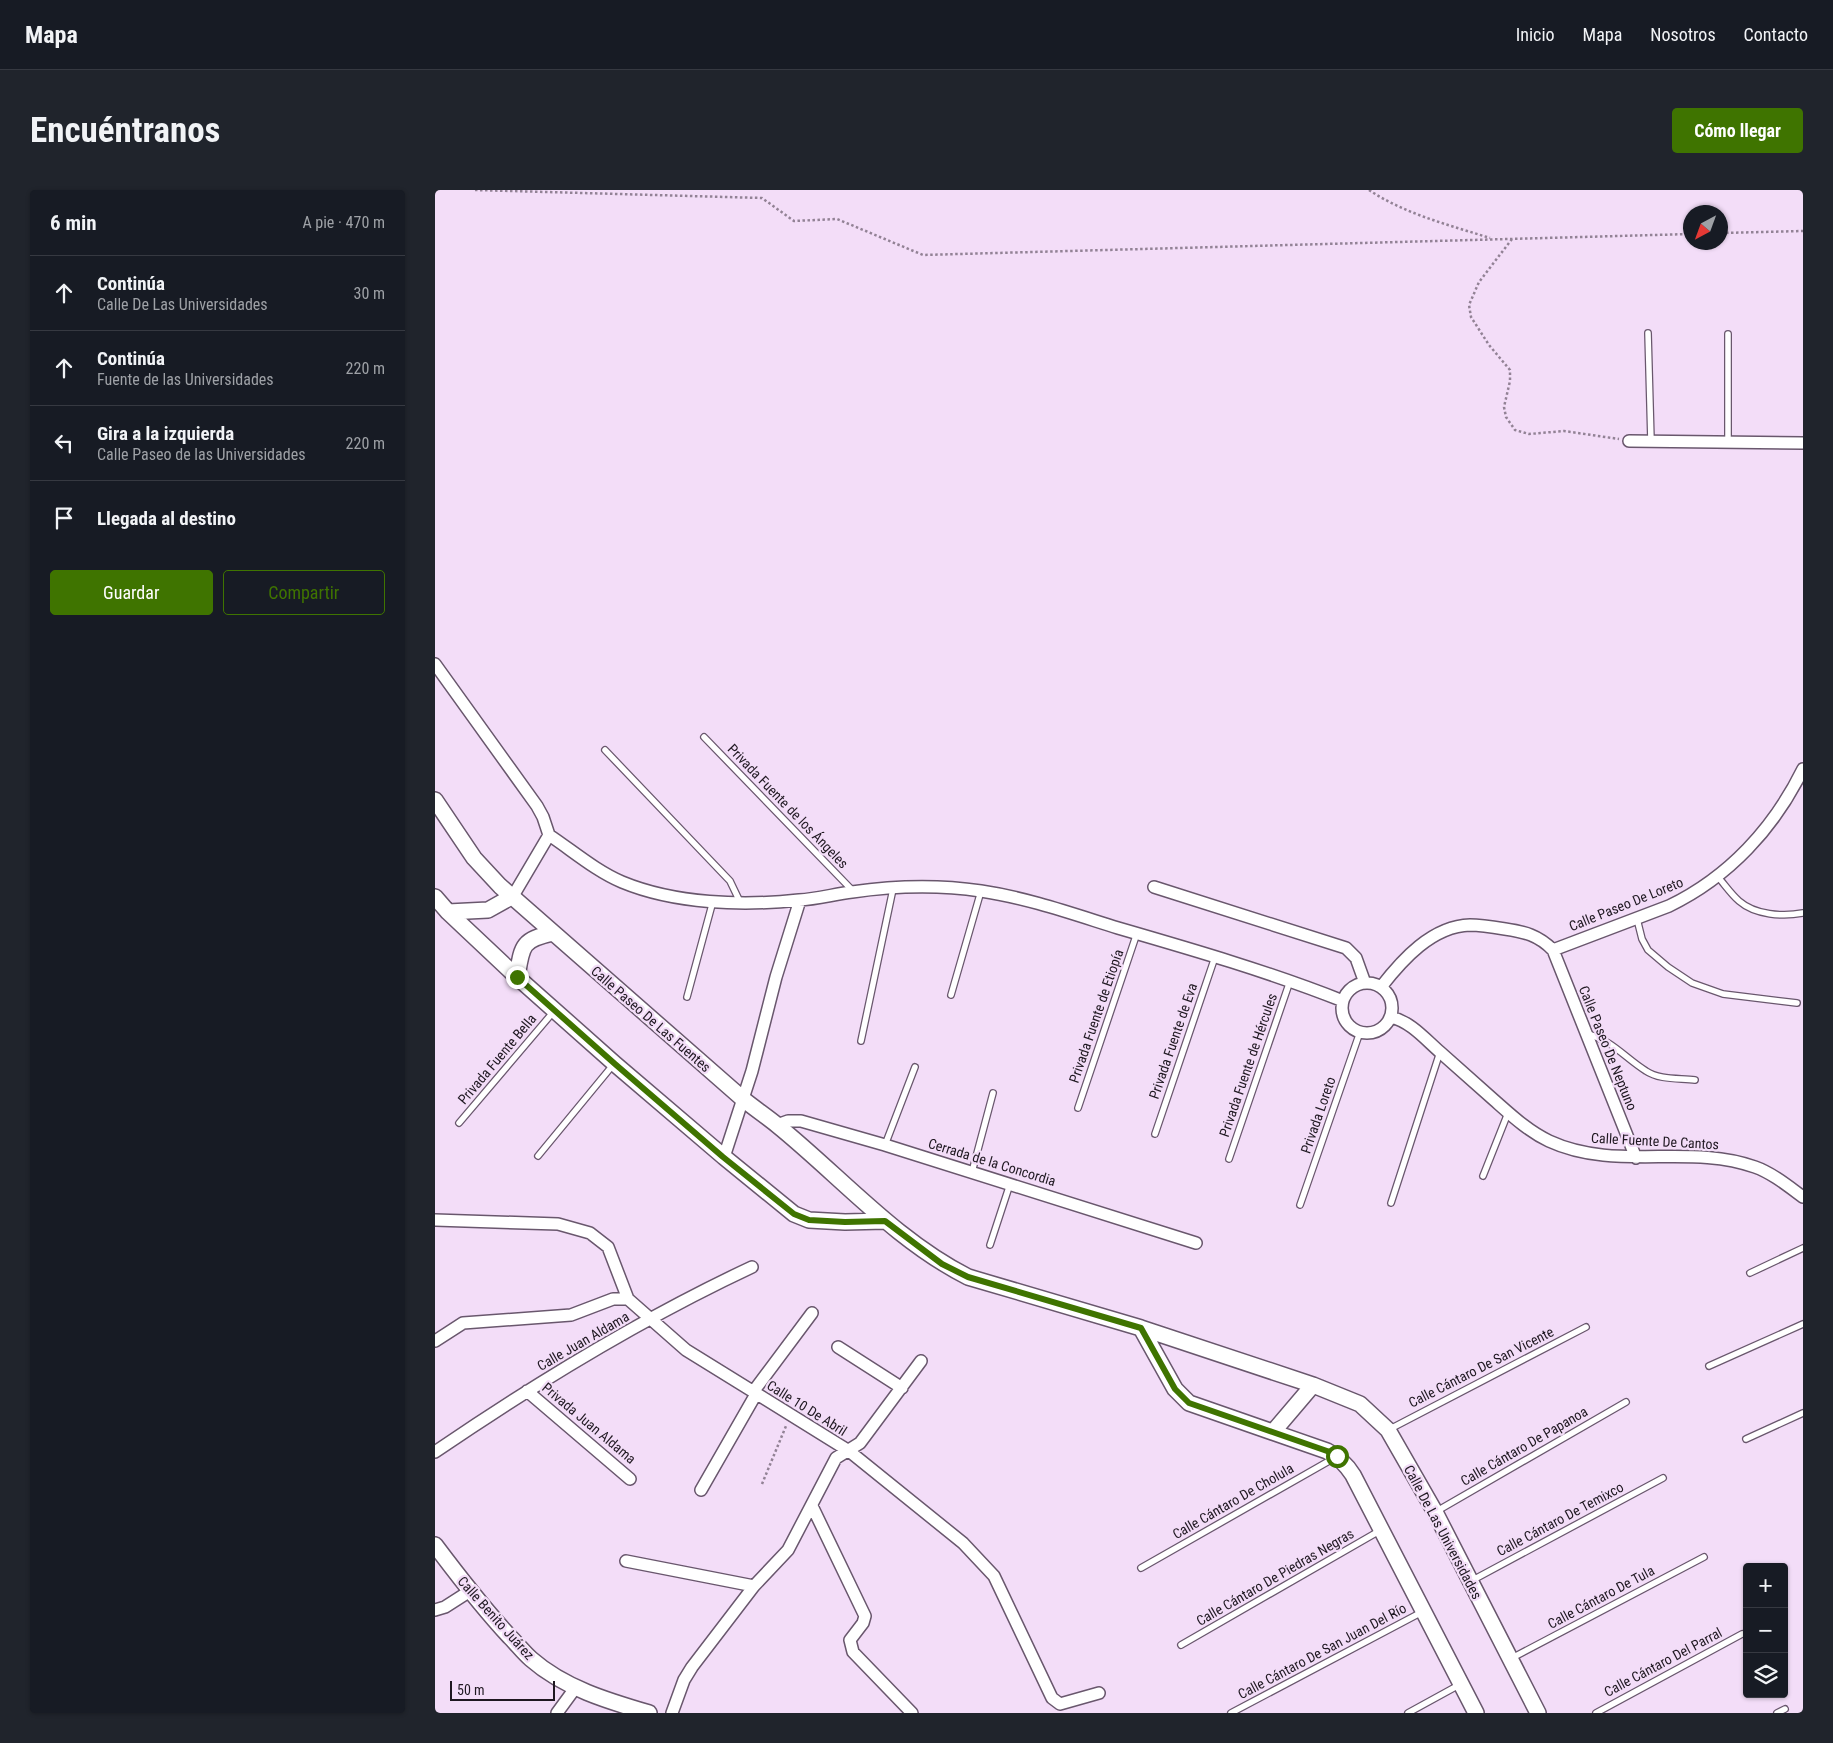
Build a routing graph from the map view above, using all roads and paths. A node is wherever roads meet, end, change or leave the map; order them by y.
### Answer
1 (475, 190) edge
2 (1369, 190) edge
3 (1803, 231) edge
4 (1728, 233) edge
5 (1683, 234) edge
6 (1493, 239) junction
7 (1512, 239) junction
8 (1648, 333) dead end
9 (1728, 334) dead end
10 (1629, 441) joint
11 (1651, 441) junction
12 (1728, 442) junction
13 (1803, 443) edge
14 (435, 664) edge
15 (704, 738) dead end
16 (605, 750) dead end
17 (1803, 769) edge
18 (1799, 787) edge
19 (435, 800) edge
20 (549, 835) junction
21 (1718, 877) junction
22 (1154, 887) dead end
23 (893, 889) junction
24 (981, 891) junction
25 (854, 892) junction
26 (513, 896) junction
27 (435, 897) edge
28 (800, 900) junction
29 (713, 901) junction
30 (741, 904) junction
31 (448, 912) junction
32 (1803, 913) edge
33 (1637, 919) junction
34 (553, 933) junction
35 (1137, 933) junction
36 (1553, 950) junction
37 (1215, 957) junction
38 (517, 977) junction
39 (1291, 980) junction
40 (1365, 983) junction
41 (1381, 987) junction
42 (951, 995) dead end
43 (687, 997) dead end
44 (1343, 1002) junction
45 (1797, 1004) dead end
46 (555, 1010) junction
47 (1391, 1017) junction
48 (1360, 1032) junction
49 (1587, 1034) junction
50 (861, 1041) dead end
51 (1440, 1052) junction
52 (615, 1064) junction
53 (915, 1067) dead end
54 (1695, 1080) dead end
55 (993, 1093) dead end
56 (743, 1099) junction
57 (1078, 1108) dead end
58 (1508, 1113) junction
59 (459, 1123) dead end
60 (777, 1125) junction
61 (1155, 1134) dead end
62 (885, 1145) junction
63 (538, 1156) dead end
64 (723, 1157) junction
65 (1636, 1158) junction
66 (1229, 1159) dead end
67 (972, 1172) junction
68 (1483, 1176) dead end
69 (1010, 1184) junction
70 (1803, 1197) edge
71 (1391, 1203) dead end
72 (1300, 1205) dead end
73 (435, 1220) edge
74 (885, 1221) junction
75 (1196, 1243) dead end
76 (990, 1245) dead end
77 (1803, 1248) edge
78 (753, 1267) dead end
79 (1750, 1273) dead end
80 (628, 1299) junction
81 (812, 1313) dead end
82 (649, 1319) junction
83 (1803, 1324) edge
84 (1586, 1327) dead end
85 (1141, 1328) junction
86 (435, 1341) edge
87 (838, 1346) dead end
88 (921, 1361) dead end
89 (1709, 1366) dead end
90 (1313, 1385) junction
91 (902, 1388) junction
92 (527, 1391) junction
93 (755, 1393) junction
94 (1626, 1402) dead end
95 (1803, 1413) edge
96 (791, 1416) junction
97 (1388, 1430) junction
98 (1273, 1432) junction
99 (1746, 1439) dead end
100 (849, 1451) junction
101 (435, 1452) edge
102 (1337, 1456) junction
103 (1663, 1478) dead end
104 (630, 1479) dead end
105 (762, 1484) dead end
106 (701, 1490) dead end
107 (813, 1506) junction
108 (1435, 1512) junction
109 (1381, 1530) junction
110 (435, 1545) edge
111 (1704, 1557) dead end
112 (626, 1561) dead end
113 (1141, 1568) dead end
114 (1469, 1582) junction
115 (754, 1586) junction
116 (470, 1591) junction
117 (435, 1610) edge
118 (1424, 1611) junction
119 (1742, 1634) dead end
120 (1181, 1645) dead end
121 (1510, 1659) junction
122 (1461, 1684) junction
123 (576, 1688) junction
124 (1099, 1693) dead end
125 (1785, 1709) dead end
126 (1535, 1712) edge
127 (557, 1713) edge
128 (649, 1713) edge
129 (672, 1713) edge
130 (912, 1713) edge
131 (1231, 1713) edge
132 (1408, 1713) edge
133 (1476, 1713) edge
134 (1596, 1713) edge
135 (1777, 1713) edge

1 - 6 path
2 - 6 path
3 - 4 path
5 - 7 path
6 - 7 path
7 - 10 path
8 - 11 lane
9 - 12 lane
10 - 11 street
11 - 12 street
12 - 13 street
14 - 20 street
15 - 25 lane, Privada Fuente de los Ángeles
16 - 30 lane
17 - 18 street, Calle Paseo De Loreto
18 - 21 street, Calle Paseo De Loreto
19 - 26 street, Calle Paseo De Las Fuentes
20 - 26 street
20 - 29 street
21 - 32 lane
21 - 33 street, Calle Paseo De Loreto
22 - 40 street
23 - 24 street
23 - 25 street
23 - 50 lane
24 - 35 street
24 - 42 lane
25 - 28 street
26 - 31 street
26 - 34 street, Calle Paseo De Las Fuentes
27 - 31 street
28 - 30 street
28 - 56 street
29 - 30 street
29 - 43 lane
31 - 38 street
33 - 36 street, Calle Paseo De Loreto
33 - 45 lane
34 - 38 street
34 - 56 street, Calle Paseo De Las Fuentes
35 - 37 street
35 - 57 lane, Privada Fuente de Etiopía
36 - 41 street
36 - 49 street, Calle Paseo De Neptuno
37 - 39 street
37 - 61 lane, Privada Fuente de Eva
38 - 46 street
39 - 44 street
39 - 66 lane, Privada Fuente de Hércules
40 - 41 street
40 - 44 street
41 - 47 street
44 - 48 street
46 - 52 street
46 - 59 lane, Privada Fuente Bella
47 - 48 street
47 - 51 street, Calle Fuente De Cantos
48 - 72 lane, Privada Loreto
49 - 54 lane
49 - 65 street, Calle Paseo De Neptuno
51 - 58 street, Calle Fuente De Cantos
51 - 71 lane
52 - 63 lane
52 - 64 street
53 - 62 lane
55 - 67 lane
56 - 60 street, Calle Paseo De Las Fuentes
56 - 64 street
58 - 65 street, Calle Fuente De Cantos
58 - 68 lane
60 - 62 street, Cerrada de la Concordia
60 - 74 street, Calle Paseo De Las Fuentes
62 - 67 street, Cerrada de la Concordia
64 - 74 street
65 - 70 street, Calle Fuente De Cantos
67 - 69 street, Cerrada de la Concordia
69 - 75 street, Cerrada de la Concordia
69 - 76 lane
73 - 80 street, Calle 10 De Abril
74 - 85 street, Calle Paseo De Las Fuentes
77 - 79 lane
78 - 82 street, Calle Juan Aldama
80 - 82 street, Calle 10 De Abril
80 - 86 street
81 - 93 street
82 - 92 street, Calle Juan Aldama
82 - 93 street, Calle 10 De Abril
83 - 89 lane
84 - 97 lane, Calle Cántaro De San Vicente
85 - 90 street, Calle De Las Universidades
85 - 98 street
87 - 91 street
88 - 91 street
90 - 97 street, Calle De Las Universidades
90 - 98 street
91 - 100 street
92 - 101 street, Calle Juan Aldama
92 - 104 street, Privada Juan Aldama
93 - 96 street, Calle 10 De Abril
93 - 106 street
94 - 108 lane, Calle Cántaro De Papanoa
95 - 99 lane
96 - 100 street, Calle 10 De Abril
96 - 105 path
97 - 108 street, Calle De Las Universidades
98 - 102 street
100 - 107 street, Calle 10 De Abril
100 - 124 street
102 - 109 street
102 - 113 lane, Calle Cántaro De Cholula
103 - 114 lane, Calle Cántaro De Temixco
107 - 115 street, Calle 10 De Abril
107 - 130 street
108 - 114 street, Calle De Las Universidades
109 - 118 street
109 - 120 lane, Calle Cántaro De Piedras Negras
110 - 116 street, Calle Benito Juárez
111 - 121 lane, Calle Cántaro De Tula
112 - 115 street
114 - 121 street, Calle De Las Universidades
115 - 129 street, Calle 10 De Abril
116 - 117 street
116 - 123 street, Calle Benito Juárez
118 - 122 street
118 - 131 lane, Calle Cántaro De San Juan Del Río
119 - 134 lane, Calle Cántaro Del Parral
121 - 126 street, Calle De Las Universidades
122 - 132 lane
122 - 133 street
123 - 127 street
123 - 128 street, Calle Benito Juárez
125 - 135 lane

